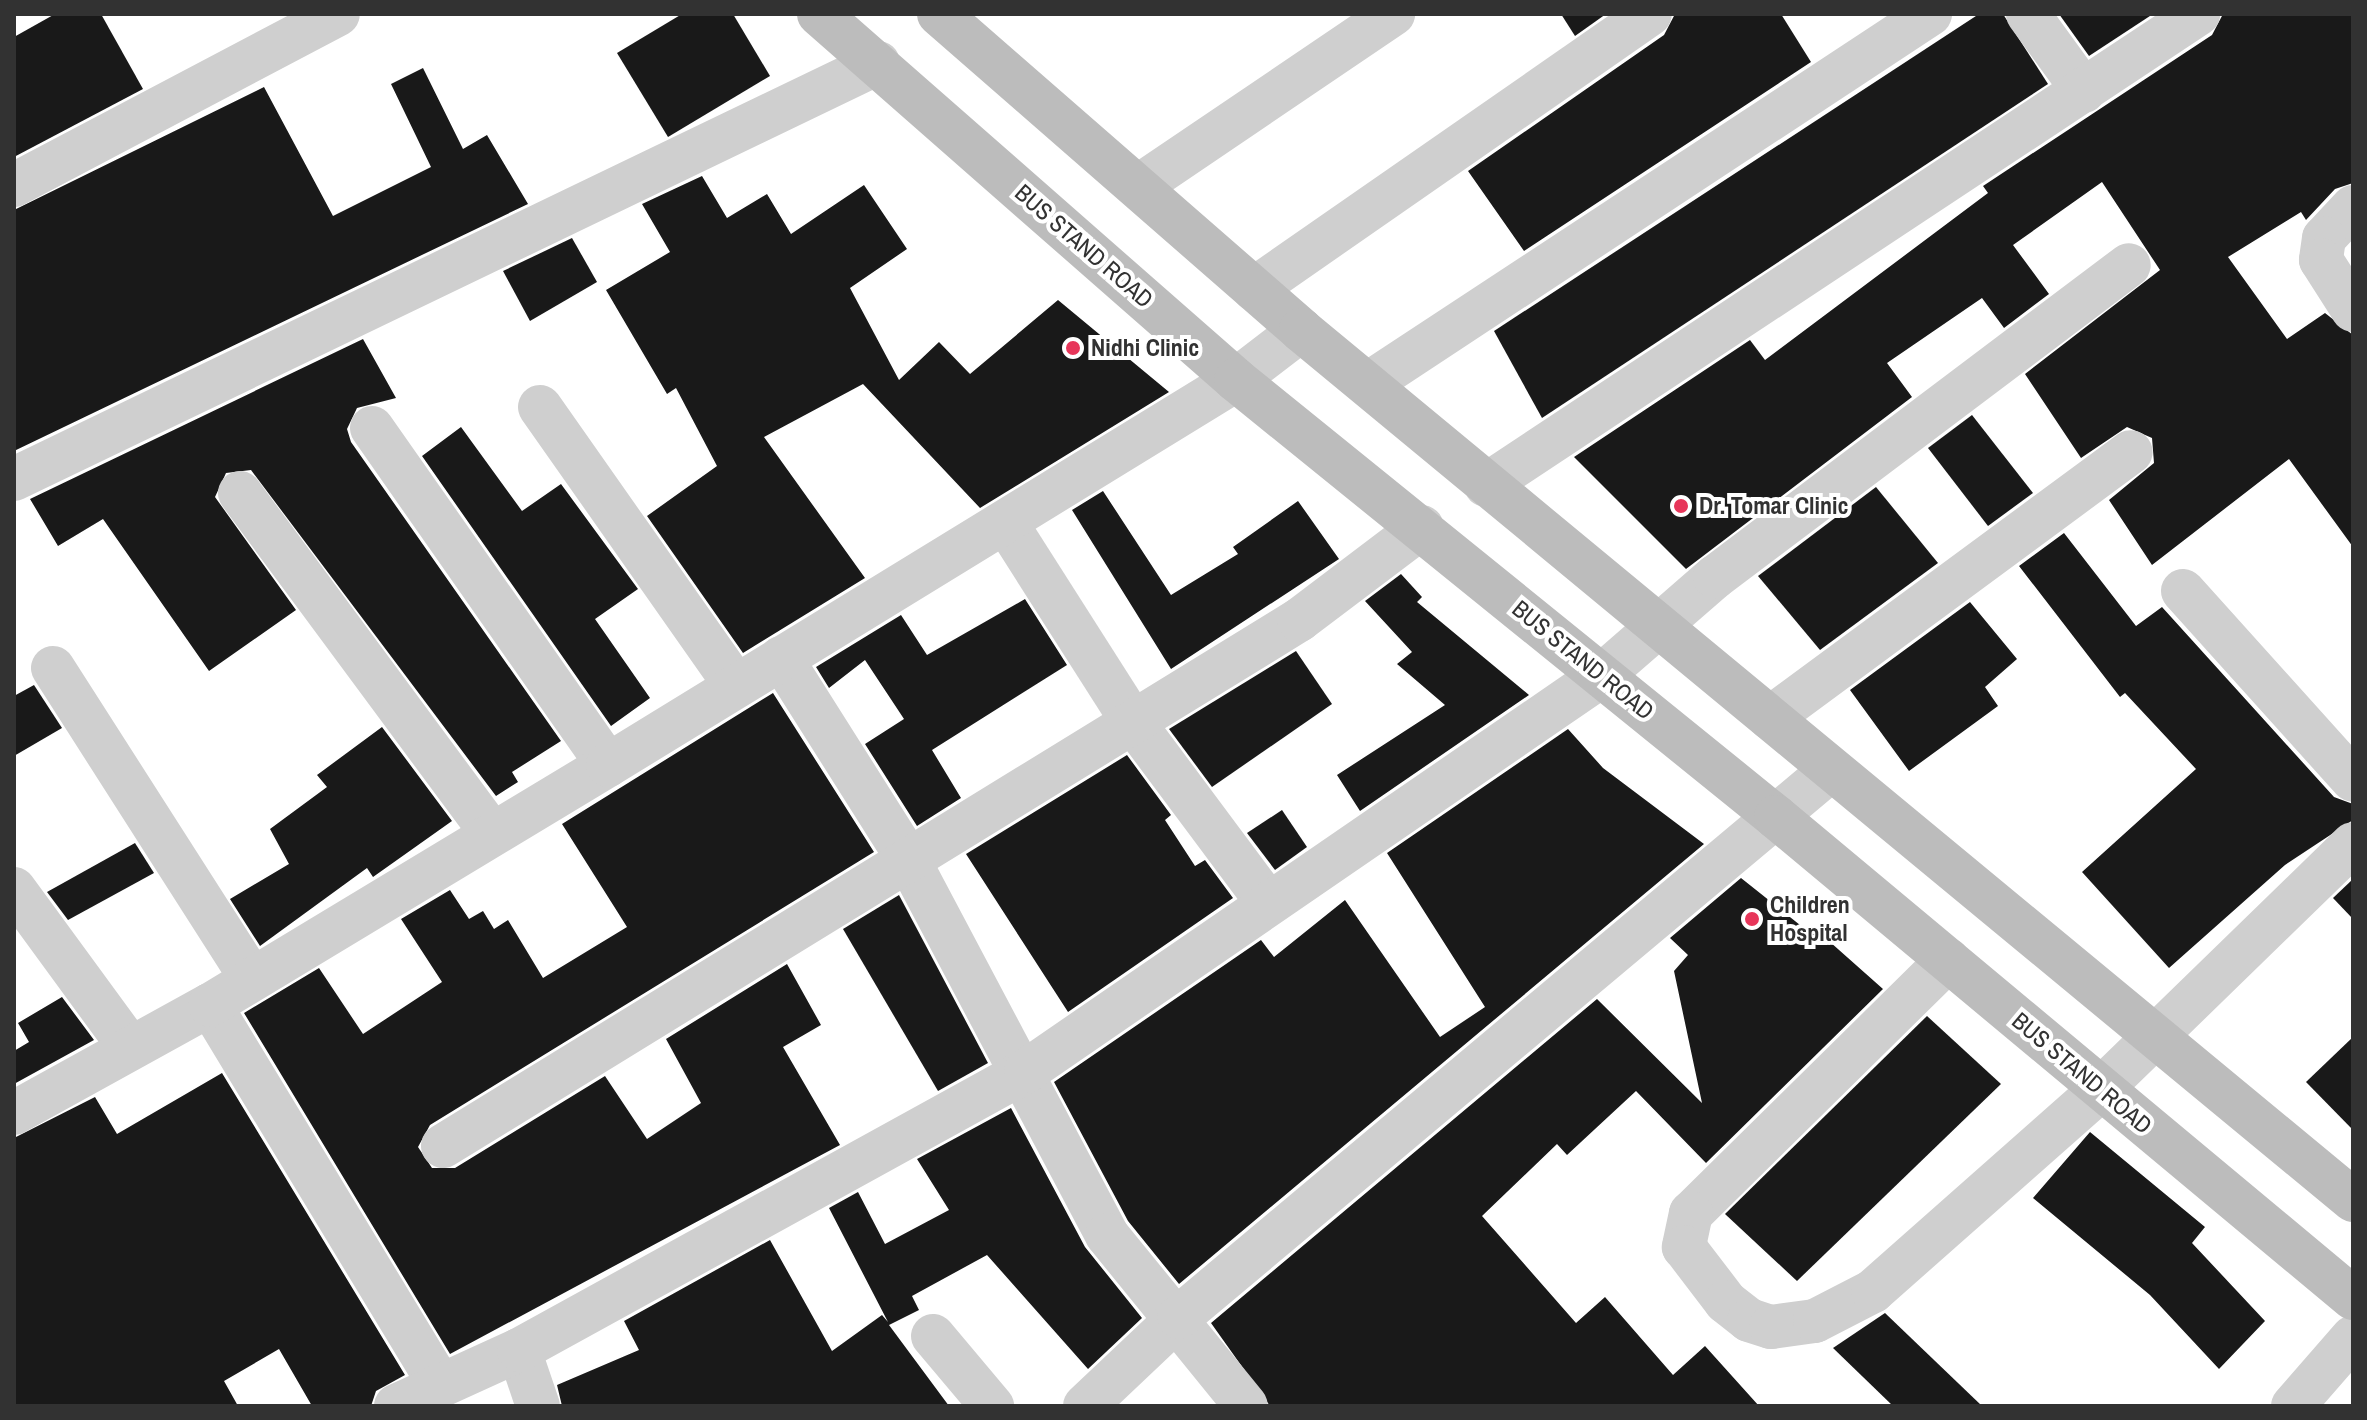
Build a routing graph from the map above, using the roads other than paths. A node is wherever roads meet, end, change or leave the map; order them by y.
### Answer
1 (338, 14) edge
2 (1393, 14) edge
3 (1650, 14) edge
4 (1930, 14) edge
5 (2028, 14) edge
6 (2198, 14) edge
7 (955, 18) edge
8 (836, 19) edge
9 (878, 63) junction
10 (2084, 91) junction
11 (14, 185) edge
12 (1139, 186) junction
13 (2353, 207) edge
14 (2129, 265) dead end
15 (1254, 289) junction
16 (2353, 310) edge
17 (1301, 330) junction
18 (1236, 380) junction
19 (1368, 384) junction
20 (540, 407) dead end
21 (372, 428) dead end
22 (2131, 452) dead end
23 (14, 479) edge
24 (1486, 485) junction
25 (240, 493) dead end
26 (1006, 523) junction
27 (1422, 527) junction
28 (2183, 591) dead end
29 (1657, 625) junction
30 (781, 658) junction
31 (53, 668) dead end
32 (1601, 676) junction
33 (736, 686) junction
34 (1770, 718) junction
35 (1133, 722) junction
36 (608, 765) junction
37 (1831, 770) junction
38 (2353, 780) edge
39 (1776, 817) junction
40 (492, 833) junction
41 (2353, 844) edge
42 (908, 859) junction
43 (14, 889) edge
44 (1268, 903) junction
45 (1948, 960) junction
46 (250, 976) junction
47 (210, 1005) junction
48 (2155, 1036) junction
49 (129, 1046) junction
50 (1026, 1071) junction
51 (2101, 1089) junction
52 (14, 1113) edge
53 (443, 1146) dead end
54 (2353, 1200) edge
55 (2353, 1298) edge
56 (1179, 1317) junction
57 (933, 1336) dead end
58 (2353, 1337) edge
59 (519, 1350) junction
60 (439, 1383) junction
61 (396, 1406) edge
62 (538, 1406) edge
63 (992, 1406) edge
64 (1085, 1406) edge
65 (1246, 1406) edge
66 (2293, 1406) edge

1 - 11 street
2 - 12 street
3 - 15 street
4 - 19 street
5 - 10 street
6 - 10 street
7 - 12 street
8 - 9 street, BUS STAND ROAD
9 - 18 street, BUS STAND ROAD
9 - 23 street
10 - 24 street
12 - 15 street
13 - 16 street
14 - 29 street
15 - 17 street
17 - 18 street
17 - 19 street
18 - 26 street
18 - 27 street, BUS STAND ROAD
19 - 24 street
20 - 33 street
21 - 36 street
22 - 34 street
24 - 29 street
25 - 40 street
26 - 30 street
26 - 35 street
27 - 32 street, BUS STAND ROAD
27 - 35 street
28 - 38 street
29 - 32 street
29 - 34 street
30 - 33 street
30 - 42 street
31 - 46 street
32 - 39 street, BUS STAND ROAD
32 - 44 street
33 - 36 street
34 - 37 street
35 - 42 street
35 - 44 street
36 - 40 street
37 - 39 street
37 - 48 street
39 - 45 street, BUS STAND ROAD
39 - 56 street
40 - 46 street
41 - 48 street
42 - 50 street
42 - 53 street
43 - 49 street
44 - 50 street
45 - 51 street, BUS STAND ROAD
45 - 51 street
46 - 47 street
47 - 49 street
47 - 60 street
48 - 51 street
48 - 54 street
49 - 52 street
50 - 56 street
50 - 59 street
51 - 55 street, BUS STAND ROAD
56 - 64 street
56 - 65 street
57 - 63 street
58 - 66 street
59 - 60 street
59 - 62 street
60 - 61 street

